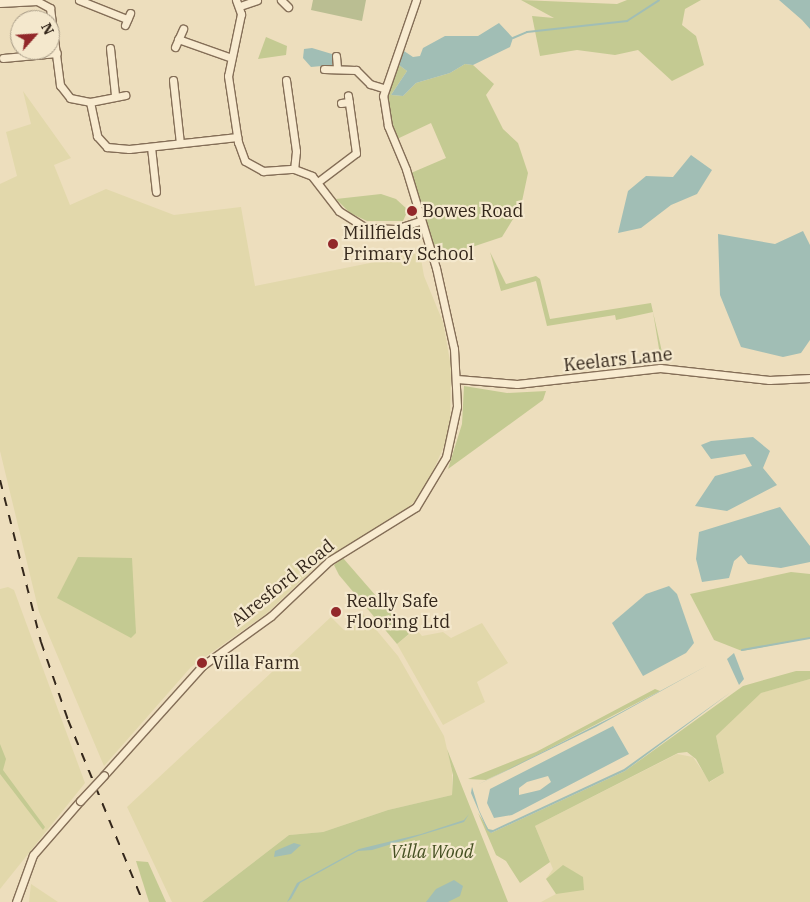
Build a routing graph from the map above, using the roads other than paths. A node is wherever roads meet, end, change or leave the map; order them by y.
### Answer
1 (79, 0) edge
2 (257, 0) edge
3 (416, 0) edge
4 (50, 2) edge
5 (0, 3) edge
6 (238, 3) edge
7 (127, 19) dead end
8 (183, 29) dead end
9 (178, 39) junction
10 (175, 46) dead end
11 (110, 48) dead end
12 (7, 56) dead end
13 (10, 56) edge
14 (336, 56) dead end
15 (229, 57) junction
16 (58, 60) edge
17 (338, 68) junction
18 (324, 69) dead end
19 (289, 82) dead end
20 (172, 83) dead end
21 (383, 88) junction
22 (125, 95) dead end
23 (115, 96) junction
24 (90, 102) junction
25 (341, 104) dead end
26 (237, 137) junction
27 (180, 143) junction
28 (151, 147) junction
29 (294, 169) junction
30 (319, 181) junction
31 (158, 188) dead end
32 (420, 221) junction
33 (810, 378) edge
34 (457, 379) junction
35 (16, 902) edge

1 - 7 street
2 - 6 street
3 - 21 street
4 - 5 street
6 - 15 street
8 - 9 street
9 - 10 street
9 - 15 street
11 - 23 street
12 - 13 street
14 - 17 street
15 - 26 street
16 - 24 street
17 - 18 street
17 - 21 street
19 - 29 street
20 - 27 street
21 - 32 street, Alresford Road
22 - 23 street
23 - 24 street
24 - 28 street
25 - 30 street
26 - 27 street
26 - 29 street
27 - 28 street
28 - 31 street
29 - 30 street
30 - 32 street
32 - 34 street, Alresford Road
33 - 34 street, Keelars Lane
34 - 35 street, Alresford Road, bridge

